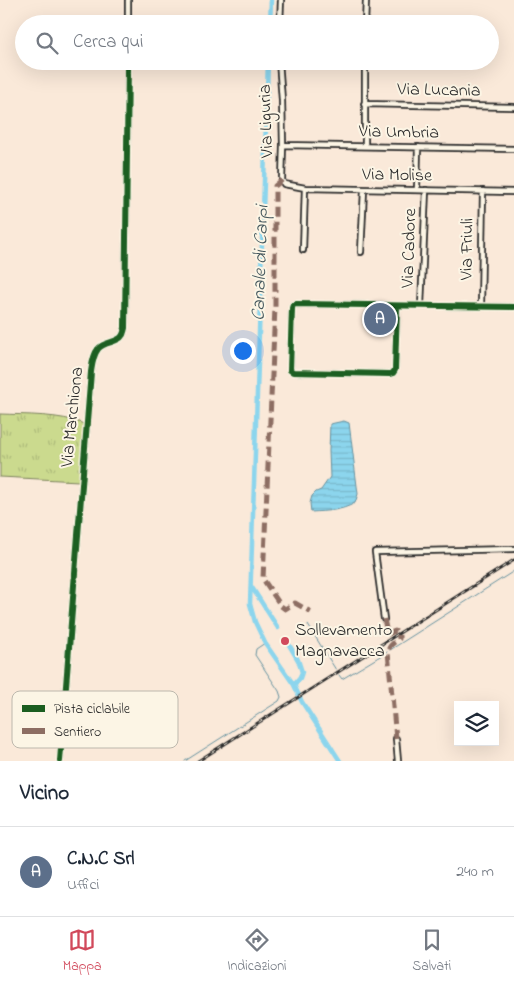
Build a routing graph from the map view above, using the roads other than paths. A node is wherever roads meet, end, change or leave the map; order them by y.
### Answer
1 (128, 0) edge
2 (281, 0) edge
3 (366, 0) edge
4 (128, 15) edge
5 (280, 15) edge
6 (365, 15) edge
7 (128, 70) edge
8 (280, 70) edge
9 (365, 70) edge
10 (364, 104) junction
11 (514, 107) edge
12 (283, 145) junction
13 (365, 146) junction
14 (418, 147) junction
15 (514, 149) edge
16 (282, 180) joint
17 (304, 188) junction
18 (364, 190) junction
19 (418, 190) junction
20 (426, 190) junction
21 (483, 191) junction
22 (514, 192) edge
23 (303, 250) dead end
24 (361, 252) dead end
25 (397, 306) junction
26 (422, 306) junction
27 (481, 307) junction
28 (514, 307) edge
29 (514, 549) edge
30 (384, 619) dead end
31 (66, 691) edge
32 (396, 739) dead end
33 (61, 748) edge
34 (60, 761) edge
35 (398, 761) edge

1 - 4 street
2 - 5 street
3 - 6 street
7 - 31 street, Via Marchiona
8 - 12 street, Via Liguria
9 - 10 street
10 - 11 street, Via Lucania
10 - 13 street
12 - 13 street, Via Umbria
12 - 16 street, Via Liguria
13 - 14 street, Via Umbria
14 - 15 street, Via Umbria
14 - 19 street
16 - 17 street, Via Molise
17 - 18 street, Via Molise
17 - 23 street
18 - 19 street, Via Molise
18 - 24 street
19 - 20 street, Via Molise
20 - 21 street, Via Molise
20 - 26 street, Via Cadore
21 - 22 street, Via Molise
21 - 27 street, Via Friuli
25 - 25 street
25 - 26 street
26 - 27 street
27 - 28 street
29 - 30 street
32 - 35 street
33 - 34 street, Via Marchiona

